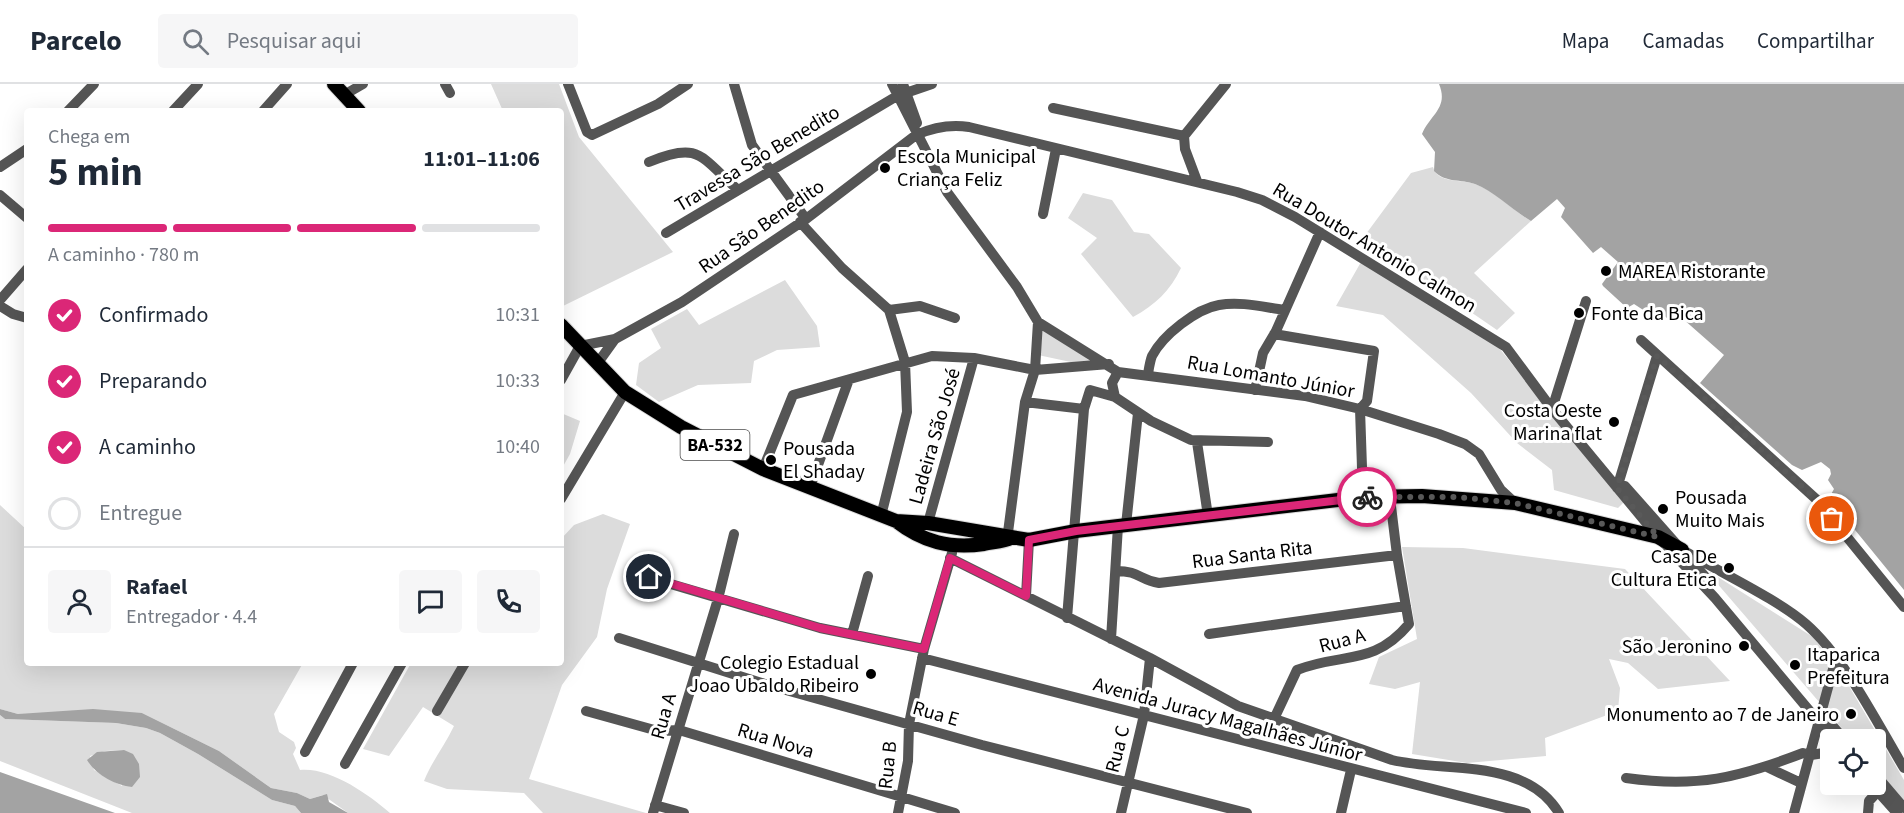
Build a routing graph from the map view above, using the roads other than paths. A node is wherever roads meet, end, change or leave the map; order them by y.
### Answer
1 (94, 84) edge
2 (198, 84) edge
3 (286, 84) edge
4 (334, 84) edge
5 (363, 84) edge
6 (568, 84) edge
7 (688, 84) edge
8 (734, 84) edge
9 (892, 84) edge
10 (932, 84) edge
11 (1226, 84) edge
12 (902, 91) edge
13 (344, 95) junction
14 (71, 108) edge
15 (176, 108) edge
16 (266, 108) edge
17 (356, 108) edge
18 (1053, 108) dead end
19 (919, 135) junction
20 (1184, 136) junction
21 (1056, 149) junction
22 (24, 151) edge
23 (649, 162) dead end
24 (0, 166) edge
25 (771, 168) junction
26 (1197, 181) junction
27 (737, 189) junction
28 (0, 195) edge
29 (1043, 214) dead end
30 (24, 215) edge
31 (803, 221) junction
32 (1320, 232) junction
33 (666, 233) dead end
34 (24, 272) edge
35 (0, 300) edge
36 (1586, 301) dead end
37 (0, 306) edge
38 (889, 310) junction
39 (1284, 310) junction
40 (24, 317) edge
41 (955, 318) dead end
42 (1038, 322) junction
43 (564, 328) edge
44 (1274, 334) junction
45 (615, 339) junction
46 (1641, 340) dead end
47 (580, 346) junction
48 (1657, 356) junction
49 (974, 358) junction
50 (905, 362) junction
51 (597, 364) junction
52 (1109, 364) junction
53 (1035, 370) junction
54 (1118, 372) junction
55 (1148, 374) junction
56 (564, 375) edge
57 (848, 382) junction
58 (1255, 390) junction
59 (625, 392) junction
60 (1115, 397) junction
61 (1025, 402) junction
62 (1554, 406) junction
63 (1084, 409) junction
64 (1360, 409) junction
65 (1138, 413) junction
66 (1197, 442) junction
67 (1268, 442) dead end
68 (763, 469) junction
69 (1618, 484) junction
70 (810, 487) junction
71 (564, 494) edge
72 (1363, 497) junction
73 (1390, 498) junction
74 (1515, 503) junction
75 (881, 516) junction
76 (1208, 516) junction
77 (896, 521) junction
78 (928, 523) junction
79 (1122, 525) junction
80 (1076, 531) junction
81 (734, 534) dead end
82 (1009, 537) junction
83 (1658, 537) junction
84 (1029, 540) junction
85 (1682, 550) junction
86 (952, 552) junction
87 (1397, 555) junction
88 (1116, 571) junction
89 (630, 572) dead end
90 (868, 576) dead end
91 (1026, 596) junction
92 (1718, 596) junction
93 (718, 599) junction
94 (1406, 606) junction
95 (1904, 607) edge
96 (1067, 618) junction
97 (852, 634) junction
98 (1209, 634) dead end
99 (619, 638) dead end
100 (1111, 639) junction
101 (923, 653) junction
102 (1150, 658) junction
103 (1836, 658) junction
104 (697, 663) junction
105 (351, 666) edge
106 (400, 666) edge
107 (463, 666) edge
108 (436, 711) dead end
109 (585, 711) dead end
110 (1144, 715) junction
111 (1820, 716) junction
112 (1273, 721) junction
113 (909, 723) junction
114 (1828, 729) edge
115 (1834, 729) edge
116 (679, 730) junction
117 (1887, 739) joint
118 (305, 752) dead end
119 (1820, 754) edge
120 (1811, 755) junction
121 (345, 764) dead end
122 (1767, 767) junction
123 (1904, 768) edge
124 (1351, 770) junction
125 (1626, 778) dead end
126 (1128, 780) junction
127 (1801, 783) junction
128 (1886, 794) edge
129 (1872, 795) edge
130 (902, 796) junction
131 (1901, 807) edge
132 (654, 809) edge
133 (684, 813) edge
134 (898, 813) edge
135 (955, 813) edge
136 (1121, 813) edge
137 (1246, 813) edge
138 (1341, 813) edge
139 (1526, 813) edge
140 (1559, 813) edge
141 (1794, 813) edge
142 (1868, 813) edge

1 - 14 street
2 - 15 street
3 - 16 street
4 - 13 main road
5 - 13 street
6 - 7 street
8 - 25 street
9 - 12 street
10 - 12 street, Travessa São Benedito
11 - 20 street
12 - 19 street
12 - 25 street, Travessa São Benedito
13 - 17 main road
18 - 20 street
19 - 21 street, Rua Doutor Antonio Calmon
19 - 31 street, Rua São Benedito
19 - 42 street
20 - 26 street
21 - 26 street, Rua Doutor Antonio Calmon
21 - 29 street
22 - 24 street
23 - 27 street
25 - 27 street, Travessa São Benedito
25 - 31 street
26 - 32 street, Rua Doutor Antonio Calmon
27 - 33 street, Travessa São Benedito
28 - 30 street
31 - 38 street
31 - 45 street, Rua São Benedito
32 - 39 street
32 - 62 street, Rua Doutor Antonio Calmon
34 - 35 street
36 - 62 street
37 - 40 street
38 - 41 street
38 - 50 street
39 - 44 street
39 - 55 street
42 - 52 street
42 - 53 street
43 - 47 main road, BA-532
44 - 58 street
44 - 64 street
45 - 47 street, Rua São Benedito
45 - 51 street, Rua São Benedito
46 - 48 street
47 - 51 main road, BA-532
47 - 56 street
48 - 69 street
48 - 95 street
49 - 50 street
49 - 53 street
49 - 78 street, Ladeira São José
50 - 57 street
50 - 75 street
51 - 59 main road, BA-532
52 - 53 street
52 - 54 street
53 - 61 street
54 - 55 street, Rua Lomanto Júnior
54 - 60 street
55 - 58 street, Rua Lomanto Júnior
57 - 68 street
57 - 70 street
58 - 64 street, Rua Lomanto Júnior
59 - 68 main road, BA-532
59 - 71 street
60 - 63 street
60 - 65 street
61 - 63 street
61 - 82 street
62 - 69 street, Rua Doutor Antonio Calmon
63 - 80 street
64 - 72 street
64 - 74 street, Rua Lomanto Júnior
65 - 66 street
65 - 79 street
66 - 67 street
66 - 76 street
68 - 70 main road, BA-532
69 - 83 street, Rua Doutor Antonio Calmon
69 - 85 street, Rua Doutor Antonio Calmon
70 - 75 main road, BA-532
72 - 73 main road, BA-532
72 - 76 main road, BA-532
73 - 74 main road, BA-532
73 - 87 street, Rua A
74 - 83 main road, BA-532
75 - 77 main road, BA-532
76 - 79 main road, BA-532
77 - 78 main road, BA-532
77 - 86 main road, BA-532
78 - 82 main road, BA-532
79 - 80 main road, BA-532
79 - 88 street
80 - 84 main road, BA-532
80 - 96 street
81 - 93 street, Rua A
82 - 84 main road, BA-532
82 - 86 main road, BA-532
83 - 85 main road, BA-532
83 - 92 street, BA-532
84 - 91 street
85 - 92 street, BA-532
85 - 103 street, BA-532
86 - 91 street
86 - 101 street, Rua B
87 - 88 street, Rua Santa Rita
87 - 94 street, Rua A
88 - 100 street
89 - 93 street, Avenida Juracy Magalhães Júnior
90 - 97 street
91 - 96 street
92 - 111 street, BA-532
93 - 97 street, Avenida Juracy Magalhães Júnior
93 - 104 street, Rua A
94 - 98 street
94 - 112 street, Rua A
96 - 100 street
97 - 101 street, Avenida Juracy Magalhães Júnior
99 - 104 street, Rua E
100 - 102 street
101 - 110 street, Avenida Juracy Magalhães Júnior
101 - 113 street, Rua B
102 - 110 street, Rua C
102 - 112 street
103 - 111 street
103 - 117 street, BA-532
104 - 113 street, Rua E
104 - 116 street, Rua A
105 - 118 street
106 - 121 street
107 - 108 street
109 - 116 street, Rua Nova
110 - 124 street, Avenida Juracy Magalhães Júnior
110 - 126 street, Rua C
111 - 114 street, BA-532
111 - 115 street, BA-532
111 - 120 street
112 - 140 street
113 - 126 street, Rua E
113 - 130 street, Rua B
116 - 130 street, Rua Nova
116 - 132 street, Rua A
117 - 123 street, BA-532
119 - 120 street
120 - 122 street
120 - 127 street
122 - 125 street
122 - 127 street
124 - 138 street
124 - 139 street, Avenida Juracy Magalhães Júnior
126 - 136 street, Rua C
126 - 137 street, Rua E
127 - 141 street
128 - 131 street
129 - 142 street
130 - 134 street, Rua B
130 - 135 street, Rua Nova
132 - 133 street, Rua A

